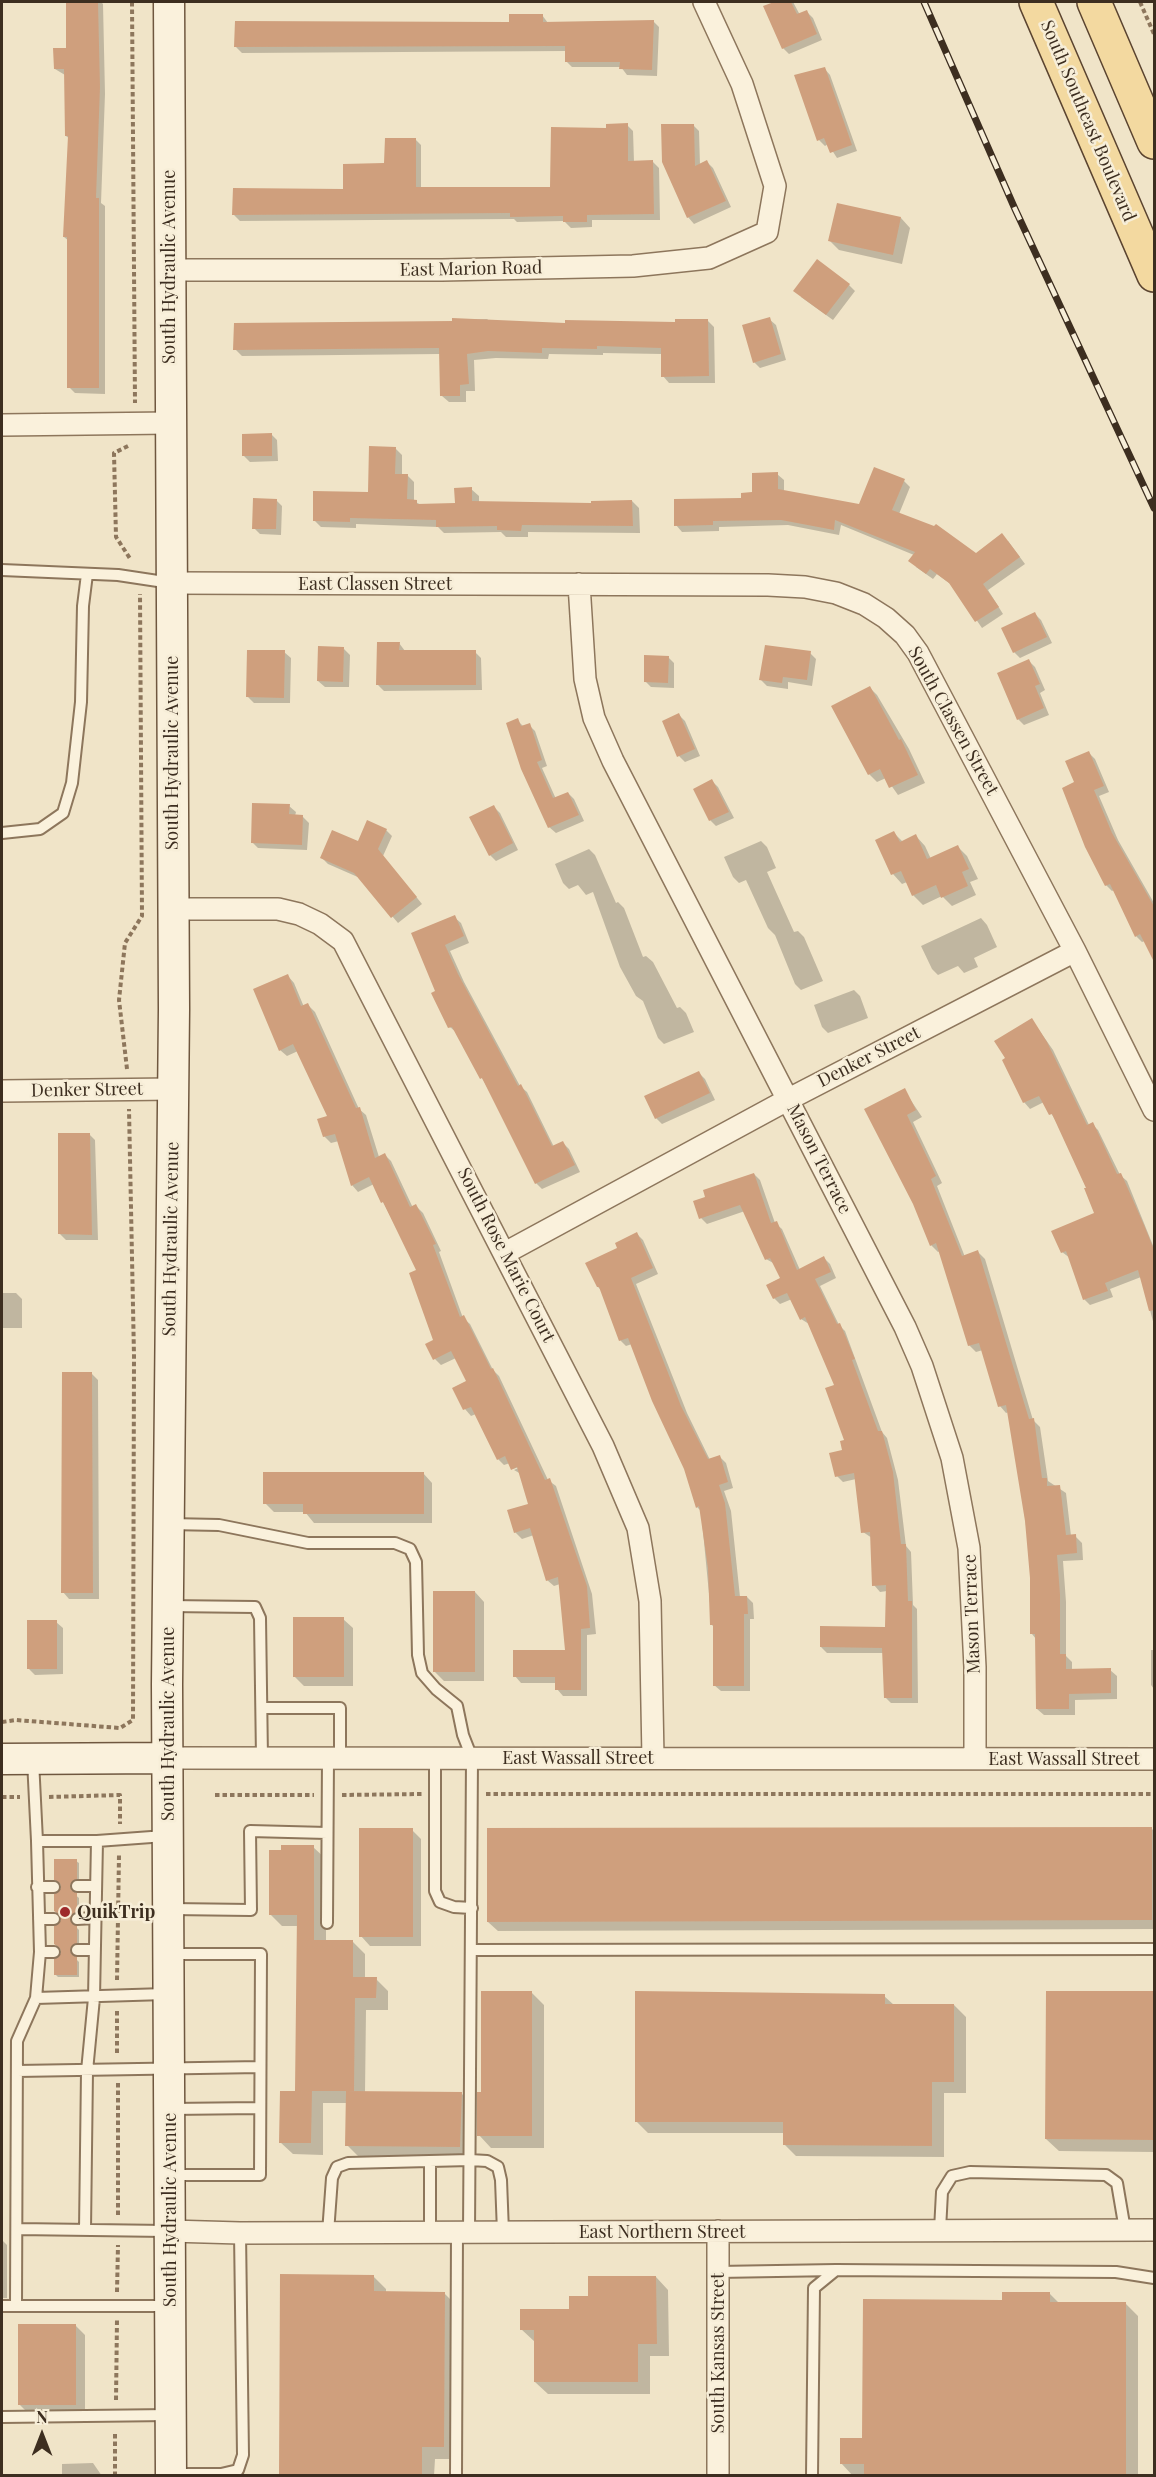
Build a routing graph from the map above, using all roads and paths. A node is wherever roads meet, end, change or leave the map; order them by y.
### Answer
1 (132, 2) edge
2 (169, 2) edge
3 (704, 2) edge
4 (1036, 2) edge
5 (1094, 2) edge
6 (1140, 2) edge
7 (1155, 34) edge
8 (1155, 142) edge
9 (169, 270) junction
10 (1155, 274) edge
11 (134, 423) junction
12 (170, 423) junction
13 (2, 424) edge
14 (2, 570) edge
15 (87, 574) junction
16 (136, 578) junction
17 (171, 583) junction
18 (579, 584) junction
19 (2, 833) edge
20 (172, 909) junction
21 (1076, 951) junction
22 (128, 1089) junction
23 (173, 1089) junction
24 (2, 1091) edge
25 (789, 1099) junction
26 (1155, 1110) edge
27 (505, 1253) junction
28 (169, 1524) junction
29 (168, 1606) junction
30 (262, 1708) junction
31 (2, 1722) edge
32 (33, 1758) junction
33 (167, 1758) junction
34 (262, 1758) junction
35 (334, 1758) junction
36 (435, 1758) junction
37 (472, 1758) junction
38 (653, 1758) junction
39 (975, 1758) junction
40 (2, 1759) edge
41 (1155, 1759) edge
42 (435, 1794) junction
43 (472, 1794) junction
44 (1155, 1794) edge
45 (215, 1795) dead end
46 (328, 1795) junction
47 (327, 1833) junction
48 (168, 1835) junction
49 (37, 1841) junction
50 (97, 1841) junction
51 (76, 1886) dead end
52 (95, 1886) junction
53 (38, 1887) junction
54 (54, 1887) dead end
55 (472, 1908) junction
56 (167, 1909) junction
57 (95, 1918) junction
58 (39, 1919) junction
59 (54, 1919) dead end
60 (76, 1919) dead end
61 (327, 1923) dead end
62 (1155, 1949) edge
63 (76, 1950) dead end
64 (94, 1950) junction
65 (472, 1950) junction
66 (40, 1952) junction
67 (54, 1952) dead end
68 (168, 1954) junction
69 (169, 1994) junction
70 (36, 1998) junction
71 (94, 1998) junction
72 (169, 2067) junction
73 (260, 2067) junction
74 (17, 2071) junction
75 (87, 2071) junction
76 (260, 2108) junction
77 (169, 2109) junction
78 (470, 2160) junction
79 (430, 2161) junction
80 (170, 2175) junction
81 (17, 2229) junction
82 (85, 2230) junction
83 (940, 2230) junction
84 (1125, 2230) junction
85 (1155, 2230) edge
86 (170, 2231) junction
87 (718, 2231) junction
88 (463, 2232) junction
89 (503, 2232) junction
90 (328, 2233) junction
91 (430, 2233) junction
92 (240, 2234) junction
93 (836, 2270) junction
94 (718, 2272) junction
95 (1155, 2278) edge
96 (2, 2306) edge
97 (16, 2306) junction
98 (171, 2306) junction
99 (171, 2415) junction
100 (2, 2416) edge
101 (238, 2473) edge
102 (171, 2475) edge
103 (456, 2475) edge
104 (718, 2475) edge
105 (812, 2475) edge

1 - 11 path
2 - 9 street, South Hydraulic Avenue
3 - 9 street, East Marion Road
4 - 10 main road, South Southeast Boulevard
5 - 8 main road
6 - 7 path
9 - 12 street, South Hydraulic Avenue
11 - 12 street
11 - 13 street
11 - 16 path
12 - 17 street, South Hydraulic Avenue
14 - 15 lane
15 - 16 lane
15 - 19 lane
16 - 17 lane
16 - 22 path
17 - 18 street, East Classen Street
17 - 20 street, South Hydraulic Avenue
18 - 21 street, South Classen Street
18 - 25 street, Mason Terrace
20 - 23 street, South Hydraulic Avenue
20 - 27 street, South Rose Marie Court
21 - 25 street, Denker Street
21 - 26 street, South Classen Street
22 - 23 street, Denker Street
22 - 24 street, Denker Street
22 - 31 path
23 - 28 street, South Hydraulic Avenue
25 - 27 street, Denker Street
25 - 39 street, Mason Terrace
27 - 38 street, South Rose Marie Court
28 - 29 street, South Hydraulic Avenue
28 - 37 lane
29 - 30 lane
29 - 33 street, South Hydraulic Avenue
30 - 34 lane
30 - 35 lane
32 - 33 street, East Wassall Street
32 - 40 street, East Wassall Street
32 - 49 lane
33 - 34 street, East Wassall Street
33 - 48 street, South Hydraulic Avenue
34 - 35 street, East Wassall Street
35 - 36 street, East Wassall Street
35 - 46 lane
36 - 37 street, East Wassall Street
36 - 42 lane
37 - 38 street, East Wassall Street
37 - 43 lane
38 - 39 street, East Wassall Street
39 - 41 street, East Wassall Street
42 - 46 path
42 - 55 lane
43 - 44 path
43 - 55 lane
45 - 46 path
46 - 47 lane
47 - 56 lane
47 - 61 lane
48 - 50 lane
48 - 56 street, South Hydraulic Avenue
49 - 50 lane
49 - 53 lane
50 - 52 lane
51 - 52 lane
52 - 57 lane
53 - 54 lane
53 - 58 lane
55 - 65 lane
56 - 68 street, South Hydraulic Avenue
57 - 60 lane
57 - 64 lane
58 - 59 lane
58 - 66 lane
62 - 65 lane
63 - 64 lane
64 - 71 lane
65 - 78 lane
66 - 67 lane
66 - 70 lane
68 - 69 street, South Hydraulic Avenue
68 - 73 lane
69 - 71 lane
69 - 72 street, South Hydraulic Avenue
70 - 71 lane
70 - 74 lane
71 - 75 lane
72 - 73 lane
72 - 75 lane
72 - 77 street, South Hydraulic Avenue
73 - 76 lane
74 - 75 lane
74 - 81 lane
75 - 82 lane
76 - 77 lane
76 - 80 lane
77 - 80 street, South Hydraulic Avenue
78 - 79 lane
78 - 88 lane
78 - 89 lane
79 - 90 lane
79 - 91 lane
80 - 86 street, South Hydraulic Avenue
81 - 82 lane
81 - 97 lane
82 - 86 lane
83 - 84 street, East Northern Street
83 - 84 lane
83 - 87 street, East Northern Street
84 - 85 street, East Northern Street
86 - 92 street, East Northern Street
86 - 98 street, South Hydraulic Avenue
87 - 89 street, East Northern Street
87 - 94 street, South Kansas Street
88 - 89 street, East Northern Street
88 - 91 street, East Northern Street
88 - 103 lane
90 - 91 street, East Northern Street
90 - 92 street, East Northern Street
92 - 101 lane
93 - 94 lane
93 - 95 lane
93 - 105 lane
94 - 104 street, South Kansas Street
96 - 97 lane
97 - 98 lane
98 - 99 street, South Hydraulic Avenue
99 - 100 lane
99 - 102 street, South Hydraulic Avenue
101 - 102 lane

